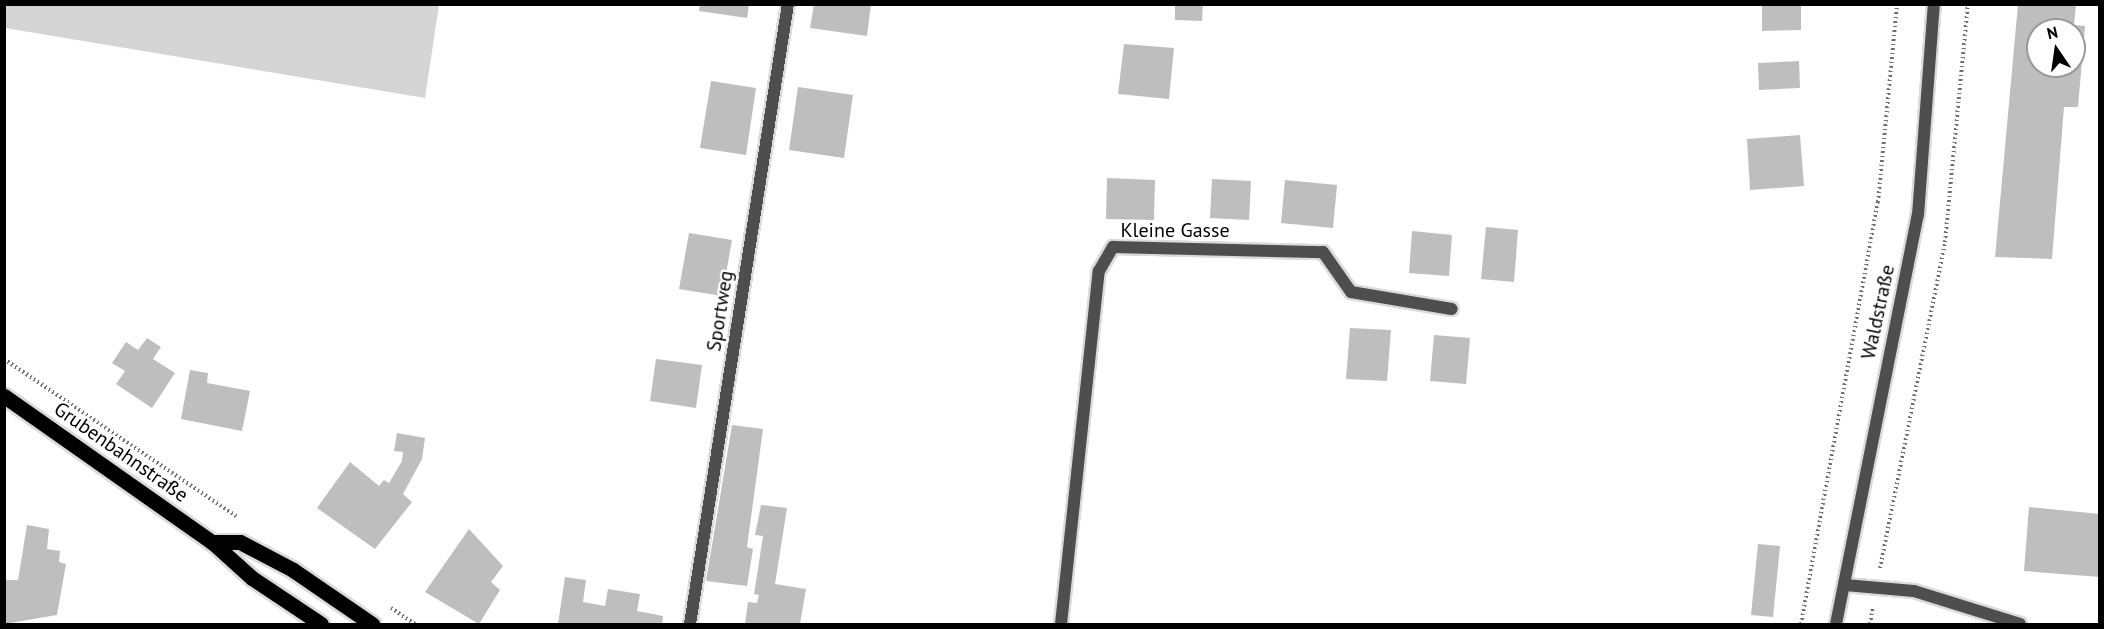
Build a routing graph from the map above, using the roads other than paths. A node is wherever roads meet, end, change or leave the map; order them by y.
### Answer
1 (789, 4) edge
2 (1934, 4) edge
3 (1452, 309) dead end
4 (4, 396) edge
5 (213, 542) junction
6 (1845, 585) junction
7 (321, 624) edge
8 (372, 624) edge
9 (690, 624) edge
10 (1061, 624) edge
11 (1836, 624) edge
12 (2020, 624) edge

1 - 9 street, Sportweg
2 - 6 street, Waldstraße
3 - 10 street, Kleine Gasse
4 - 5 main road, Grubenbahnstraße
5 - 7 main road, Grubenbahnstraße
5 - 8 main road
6 - 11 street, Waldstraße
6 - 12 street

